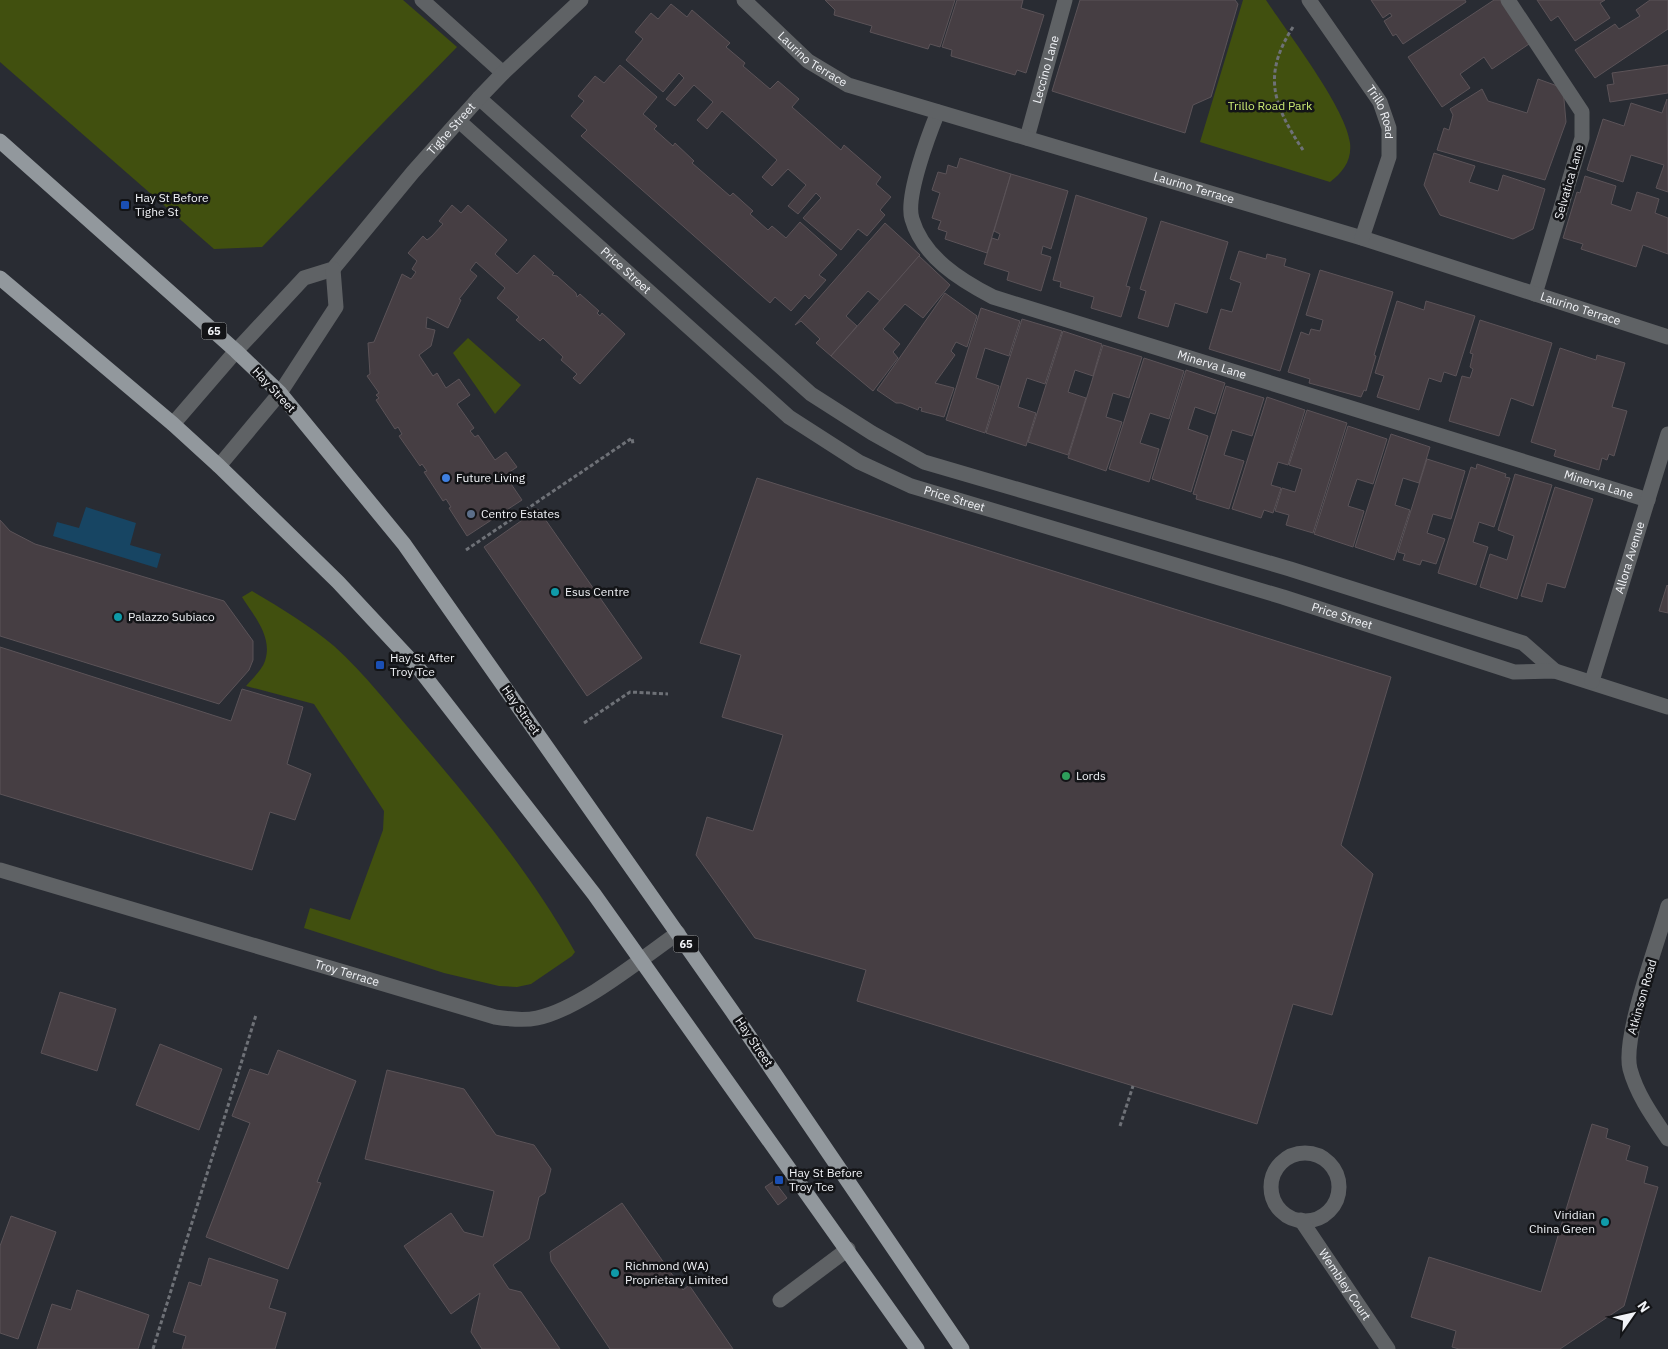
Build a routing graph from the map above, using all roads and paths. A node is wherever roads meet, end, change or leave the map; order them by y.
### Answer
1 (422, 0) edge
2 (581, 0) edge
3 (744, 0) edge
4 (1065, 0) edge
5 (1309, 0) edge
6 (1508, 0) edge
7 (1293, 27) dead end
8 (503, 73) junction
9 (479, 98) junction
10 (938, 112) junction
11 (459, 121) junction
12 (1027, 138) junction
13 (0, 141) edge
14 (1303, 150) dead end
15 (1362, 238) junction
16 (333, 269) junction
17 (0, 278) edge
18 (1535, 294) junction
19 (1668, 337) edge
20 (236, 351) junction
21 (280, 393) junction
22 (173, 424) junction
23 (1668, 434) edge
24 (633, 444) dead end
25 (219, 466) junction
26 (1648, 500) junction
27 (466, 550) dead end
28 (1555, 671) junction
29 (1592, 681) junction
30 (668, 694) dead end
31 (1668, 707) edge
32 (584, 723) dead end
33 (0, 870) edge
34 (1668, 906) edge
35 (678, 933) junction
36 (640, 959) junction
37 (256, 1016) dead end
38 (1133, 1086) dead end
39 (1120, 1126) dead end
40 (1668, 1139) edge
41 (1301, 1220) junction
42 (848, 1249) junction
43 (780, 1300) dead end
44 (153, 1349) edge
45 (917, 1349) edge
46 (962, 1349) edge
47 (1388, 1349) edge

1 - 8 street
2 - 8 street, Tighe Street
3 - 10 street, Laurino Terrace
4 - 12 street, Leccino Lane
5 - 15 street, Trillo Road
6 - 18 street, Selvatica Lane
7 - 14 path
8 - 9 street, Tighe Street
9 - 11 street, Tighe Street
9 - 28 street, Price Street
10 - 12 street, Laurino Terrace
10 - 26 street, Minerva Lane
11 - 16 street, Tighe Street
11 - 28 street, Price Street
12 - 15 street, Laurino Terrace
13 - 20 main road, Hay Street / 65
15 - 18 street, Laurino Terrace
16 - 20 street
16 - 21 street
17 - 22 main road
18 - 19 street, Laurino Terrace
20 - 21 main road, Hay Street / 65
20 - 22 street
21 - 25 street
21 - 35 main road, Hay Street / 65
22 - 25 main road
23 - 26 street, Allora Avenue
24 - 27 path
25 - 36 main road
26 - 29 street, Allora Avenue
28 - 29 street, Price Street
29 - 31 street, Price Street
30 - 32 path
33 - 36 street, Troy Terrace
34 - 40 street, Atkinson Road
35 - 36 street, Troy Terrace
35 - 46 main road, Hay Street / 65
36 - 42 main road
37 - 44 path
38 - 39 path
41 - 41 street
41 - 47 street, Wembley Court
42 - 43 street
42 - 45 main road

